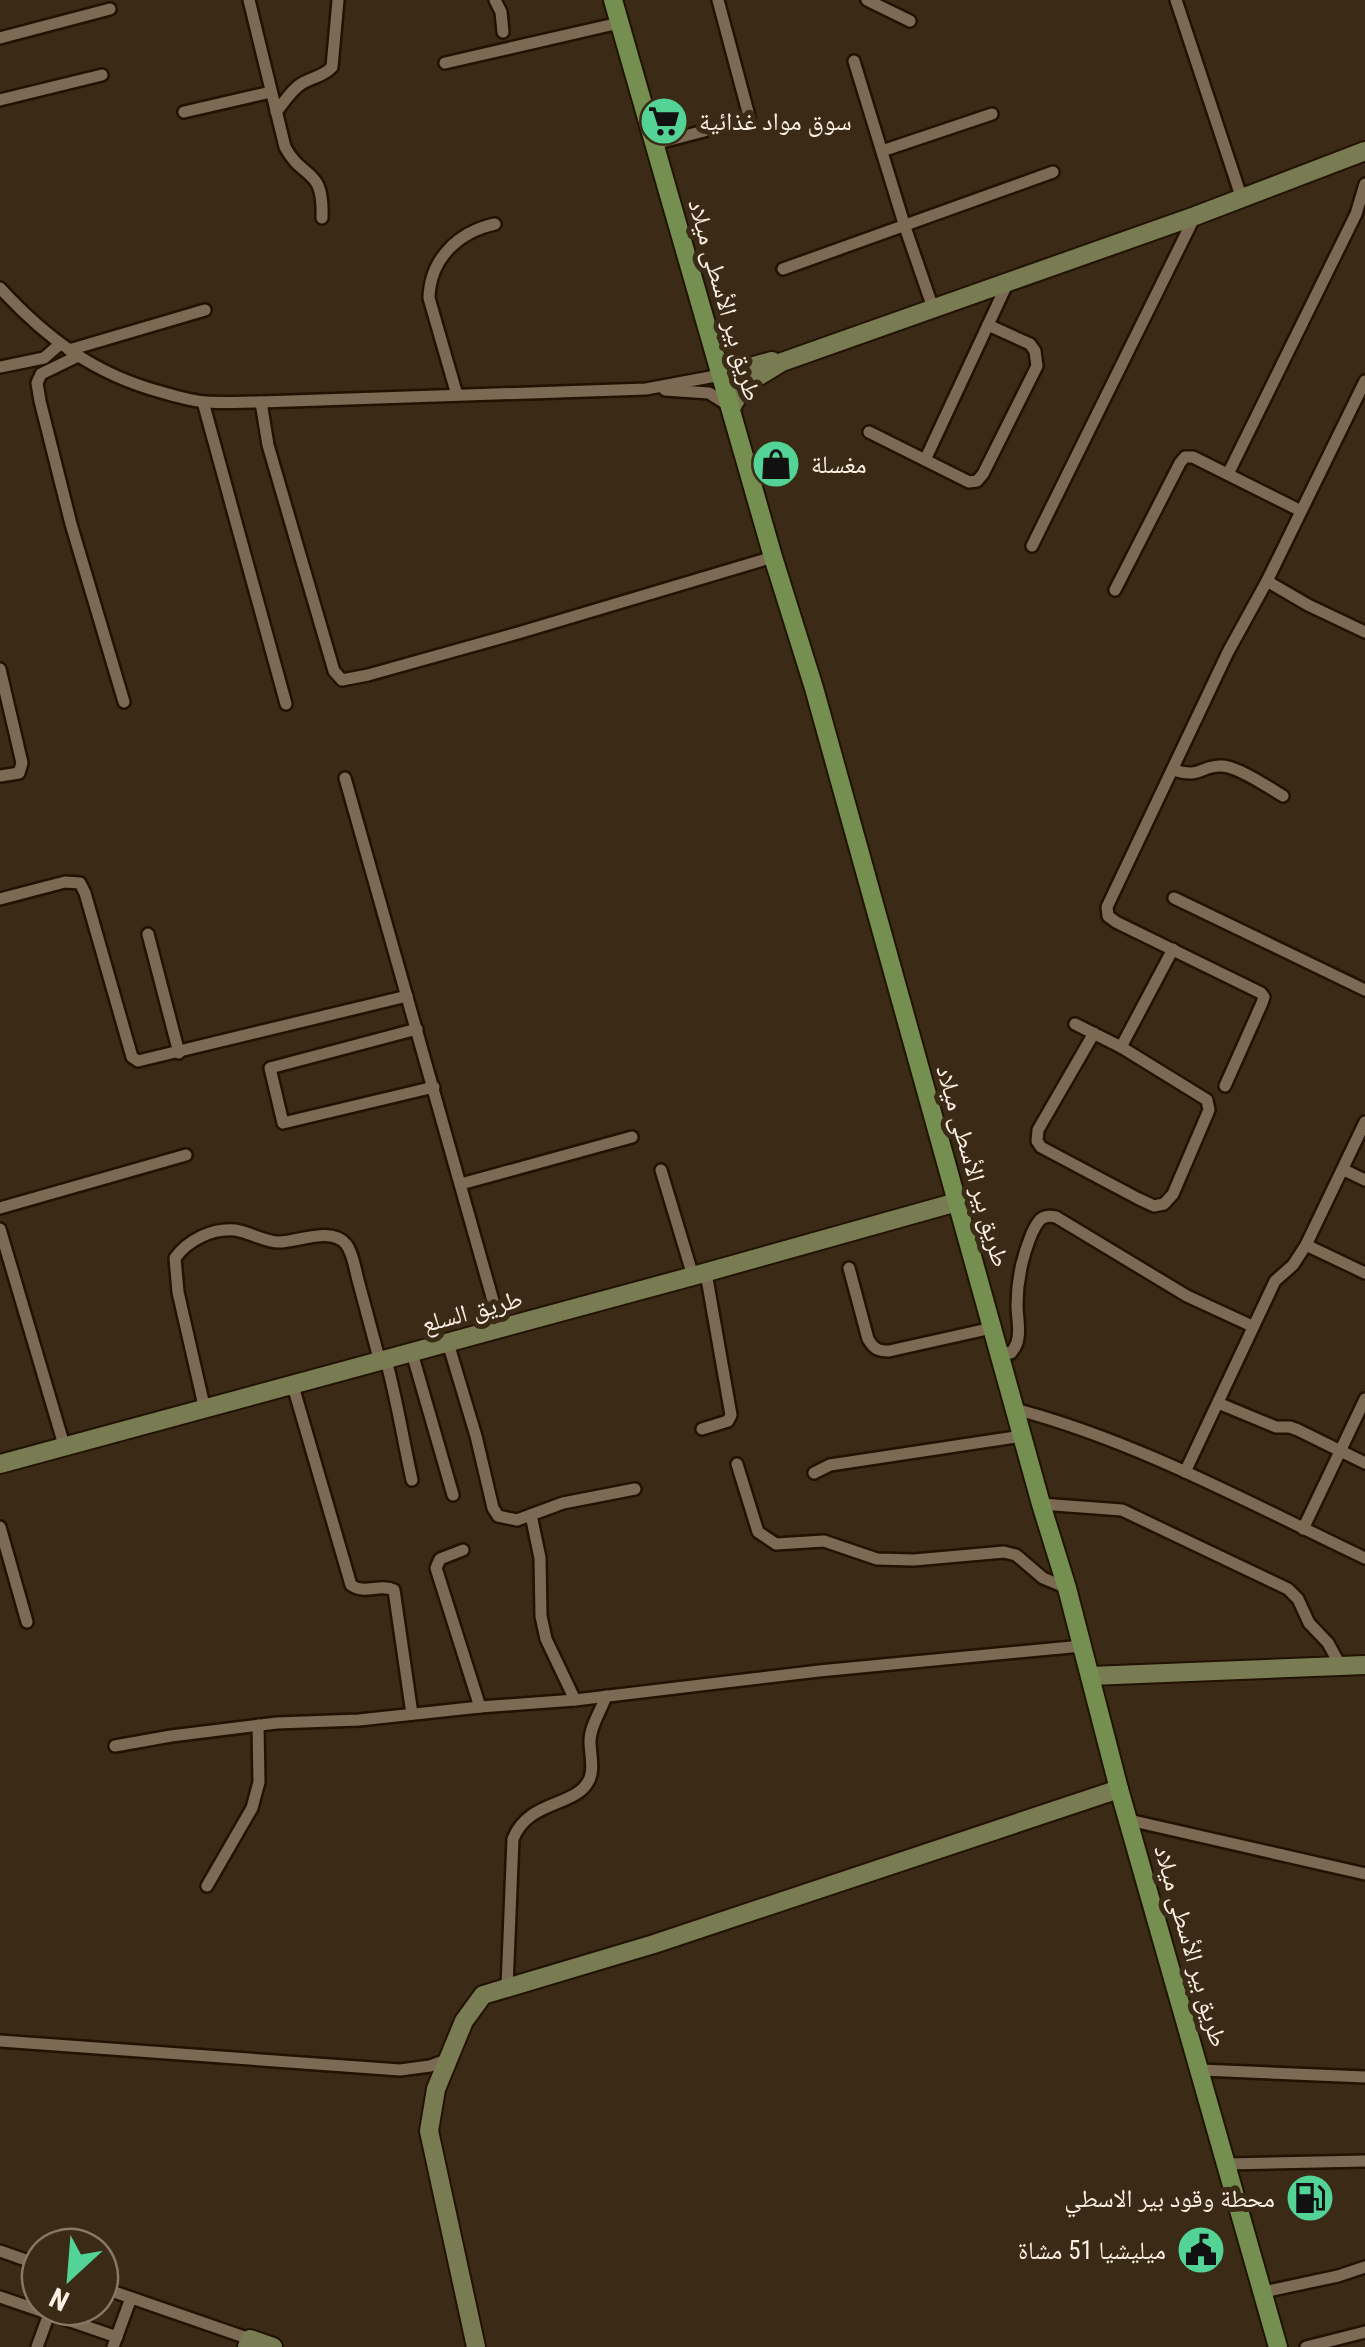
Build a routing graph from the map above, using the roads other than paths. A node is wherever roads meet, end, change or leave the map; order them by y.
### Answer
1 (249, 0) edge
2 (338, 0) edge
3 (495, 0) edge
4 (613, 0) edge
5 (718, 0) edge
6 (867, 0) edge
7 (1176, 0) edge
8 (110, 9) dead end
9 (910, 21) dead end
10 (619, 23) junction
11 (503, 32) dead end
12 (0, 38) edge
13 (854, 61) dead end
14 (444, 63) dead end
15 (102, 74) dead end
16 (272, 92) junction
17 (0, 100) edge
18 (184, 112) dead end
19 (276, 112) junction
20 (992, 114) dead end
21 (654, 144) junction
22 (882, 151) junction
23 (1365, 152) edge
24 (1053, 172) dead end
25 (1365, 184) edge
26 (1242, 199) junction
27 (1195, 216) junction
28 (322, 218) dead end
29 (495, 224) dead end
30 (904, 227) junction
31 (784, 269) dead end
32 (1008, 282) junction
33 (0, 288) edge
34 (933, 308) junction
35 (204, 310) dead end
36 (988, 325) junction
37 (68, 350) junction
38 (782, 362) junction
39 (0, 368) edge
40 (721, 375) junction
41 (1365, 381) edge
42 (646, 388) junction
43 (456, 395) junction
44 (203, 402) junction
45 (261, 402) junction
46 (731, 408) junction
47 (869, 432) dead end
48 (925, 460) junction
49 (1228, 474) junction
50 (1302, 511) junction
51 (1032, 546) dead end
52 (774, 558) junction
53 (1267, 582) junction
54 (1115, 590) dead end
55 (1365, 632) edge
56 (0, 669) edge
57 (124, 702) dead end
58 (286, 704) dead end
59 (1174, 770) junction
60 (0, 776) edge
61 (345, 778) dead end
62 (1283, 796) dead end
63 (1174, 898) dead end
64 (0, 899) edge
65 (148, 934) dead end
66 (1172, 949) junction
67 (1365, 990) edge
68 (407, 996) junction
69 (1075, 1024) dead end
70 (417, 1029) junction
71 (1094, 1033) junction
72 (1121, 1047) junction
73 (179, 1052) junction
74 (1225, 1086) dead end
75 (434, 1087) junction
76 (1365, 1122) edge
77 (632, 1137) dead end
78 (186, 1155) dead end
79 (661, 1170) dead end
80 (1344, 1170) junction
81 (1365, 1180) edge
82 (461, 1184) junction
83 (957, 1202) junction
84 (0, 1208) edge
85 (0, 1229) edge
86 (1306, 1245) junction
87 (850, 1268) dead end
88 (1365, 1273) edge
89 (700, 1274) junction
90 (1252, 1326) junction
91 (992, 1328) junction
92 (501, 1329) junction
93 (448, 1343) junction
94 (999, 1352) junction
95 (412, 1353) junction
96 (383, 1361) junction
97 (293, 1386) junction
98 (1365, 1399) edge
99 (1218, 1403) junction
100 (1015, 1409) junction
101 (205, 1410) junction
102 (702, 1429) dead end
103 (1022, 1436) junction
104 (64, 1446) junction
105 (1340, 1450) junction
106 (1365, 1463) edge
107 (0, 1464) edge
108 (737, 1464) dead end
109 (814, 1472) dead end
110 (1185, 1472) junction
111 (412, 1480) dead end
112 (636, 1488) dead end
113 (453, 1495) dead end
114 (1040, 1504) junction
115 (531, 1515) junction
116 (0, 1526) edge
117 (1303, 1528) junction
118 (464, 1550) dead end
119 (1365, 1558) edge
120 (1067, 1588) junction
121 (27, 1622) dead end
122 (1082, 1646) junction
123 (1340, 1665) junction
124 (1365, 1665) edge
125 (1090, 1676) junction
126 (606, 1696) junction
127 (575, 1700) junction
128 (480, 1707) junction
129 (412, 1714) junction
130 (258, 1725) junction
131 (115, 1746) dead end
132 (1120, 1789) junction
133 (1129, 1820) junction
134 (1365, 1874) edge
135 (207, 1886) dead end
136 (506, 1987) junction
137 (0, 2040) edge
138 (449, 2059) junction
139 (1201, 2070) junction
140 (1365, 2077) edge
141 (1365, 2160) edge
142 (1227, 2164) junction
143 (1365, 2268) edge
144 (1263, 2292) junction
145 (120, 2294) edge
146 (132, 2298) junction
147 (79, 2327) edge
148 (1365, 2332) edge
149 (115, 2342) edge
150 (248, 2343) edge
151 (273, 2347) edge
152 (476, 2347) edge
153 (1278, 2347) edge
154 (1306, 2347) edge

1 - 16 street
2 - 19 street
3 - 11 street
4 - 10 main road, طريق بير الأسطى ميلاد
5 - 21 street
6 - 9 street
7 - 26 street
8 - 12 street
10 - 14 street
10 - 21 main road, طريق بير الأسطى ميلاد
13 - 22 street
15 - 17 street
16 - 18 street
16 - 19 street
19 - 28 street
20 - 22 street
21 - 40 main road, طريق بير الأسطى ميلاد
22 - 30 street
23 - 26 street
24 - 30 street
25 - 49 street
26 - 27 street
27 - 32 street
27 - 51 street
29 - 43 street
30 - 31 street
30 - 34 street
32 - 34 street
32 - 36 street
33 - 37 street
34 - 38 street
35 - 37 street
36 - 48 street
36 - 48 street
37 - 39 street
37 - 44 street
37 - 57 street
38 - 40 street
38 - 46 street
40 - 42 street
40 - 46 main road, طريق بير الأسطى ميلاد
41 - 50 street
42 - 43 street
42 - 46 street
43 - 45 street
44 - 45 street
44 - 58 street
45 - 52 street
46 - 52 main road, طريق بير الأسطى ميلاد
47 - 48 street
49 - 50 street
49 - 54 street
50 - 53 street
52 - 83 main road, طريق بير الأسطى ميلاد
53 - 55 street
53 - 59 street
56 - 60 street
59 - 62 street
59 - 66 street
61 - 68 street
63 - 67 street
64 - 73 street
65 - 73 street
66 - 72 street
66 - 74 street
68 - 70 street
68 - 73 street
69 - 71 street
70 - 75 street
70 - 75 street
71 - 72 street
71 - 72 street
75 - 82 street
76 - 80 street
77 - 82 street
78 - 84 street
79 - 89 street
80 - 81 street
80 - 86 street
82 - 92 street
83 - 89 street, طريق السلع
83 - 91 main road, طريق بير الأسطى ميلاد
85 - 104 street
86 - 88 street
86 - 90 street
87 - 91 street
89 - 92 street, طريق السلع
89 - 102 street
90 - 94 street
90 - 99 street
91 - 94 main road, طريق بير الأسطى ميلاد
92 - 93 street, طريق السلع
93 - 95 street, طريق السلع
93 - 115 street
94 - 100 main road, طريق بير الأسطى ميلاد
95 - 96 street, طريق السلع
95 - 113 street
96 - 97 street, طريق السلع
96 - 101 street
96 - 111 street
97 - 101 street, طريق السلع
97 - 129 street
98 - 105 street
99 - 105 street
99 - 110 street
100 - 103 main road, طريق بير الأسطى ميلاد
100 - 110 street
101 - 104 street, طريق السلع
103 - 109 street
103 - 114 main road, طريق بير الأسطى ميلاد
104 - 107 street, طريق السلع
105 - 106 street
105 - 117 street
108 - 120 street
110 - 117 street
112 - 115 street
114 - 120 main road, طريق بير الأسطى ميلاد
114 - 123 street
115 - 127 street
116 - 121 street
117 - 119 street
118 - 128 street
120 - 122 main road, طريق بير الأسطى ميلاد
122 - 125 main road, طريق بير الأسطى ميلاد
122 - 126 street
123 - 124 street
123 - 125 street
125 - 132 main road, طريق بير الأسطى ميلاد
126 - 127 street
126 - 136 street
127 - 128 street
128 - 129 street
129 - 130 street
130 - 131 street
130 - 135 street
132 - 133 main road, طريق بير الأسطى ميلاد
132 - 136 street
133 - 134 street
133 - 139 main road, طريق بير الأسطى ميلاد
136 - 138 street
137 - 138 street
138 - 152 street
139 - 140 street
139 - 142 main road, طريق بير الأسطى ميلاد
141 - 142 street
142 - 144 main road, طريق بير الأسطى ميلاد
143 - 144 street
144 - 153 main road, طريق بير الأسطى ميلاد
145 - 146 street
146 - 149 street
146 - 150 street
147 - 149 street
148 - 154 street
150 - 151 street

